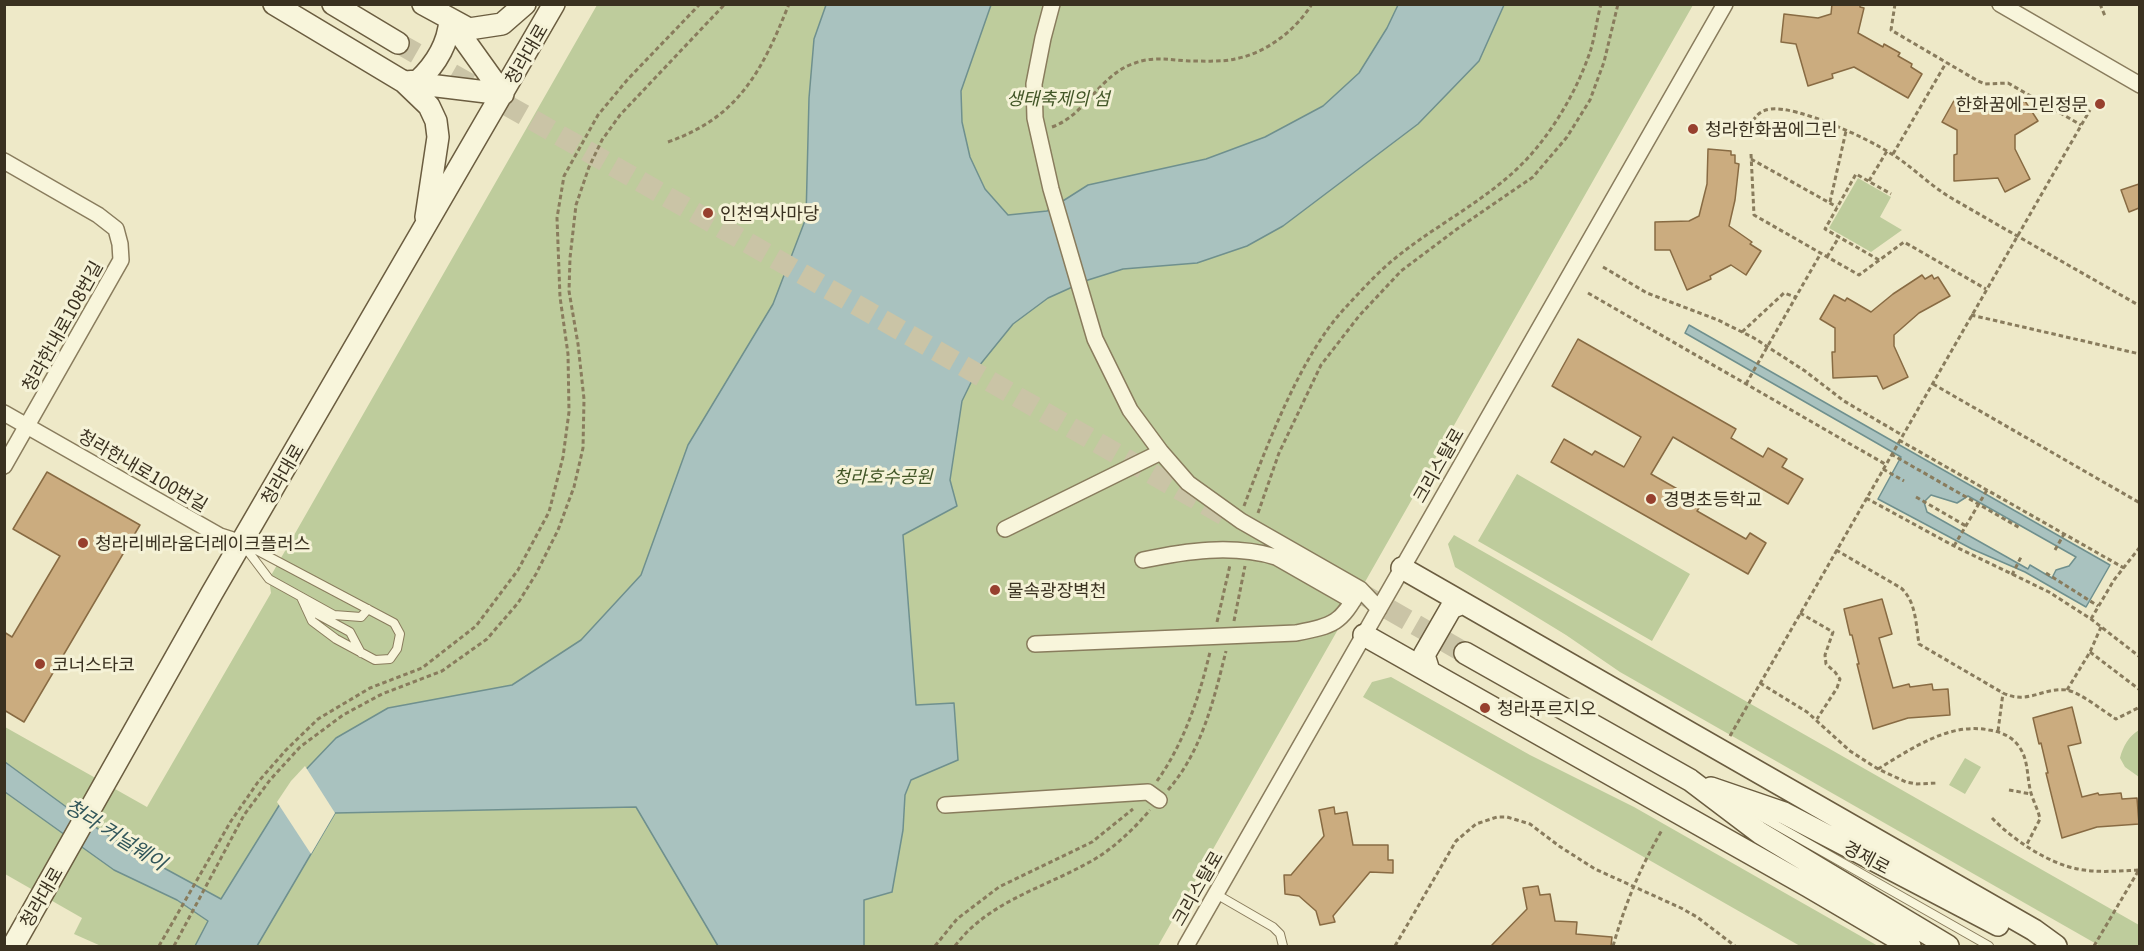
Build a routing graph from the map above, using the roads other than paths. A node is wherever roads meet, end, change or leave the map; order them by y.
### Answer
1 (274, 4) edge
2 (333, 4) edge
3 (423, 4) edge
4 (525, 4) edge
5 (554, 4) edge
6 (1052, 4) edge
7 (1725, 4) edge
8 (2000, 4) edge
9 (450, 20) junction
10 (398, 43) tunnel mouth
11 (404, 82) junction
12 (2139, 85) edge
13 (503, 94) junction
14 (4, 161) edge
15 (424, 230) junction
16 (4, 413) edge
17 (28, 426) junction
18 (1161, 452) junction
19 (4, 466) edge
20 (1005, 529) dead end
21 (242, 543) junction
22 (1143, 560) dead end
23 (1402, 568) junction
24 (1357, 595) junction
25 (301, 597) junction
26 (1463, 603) junction
27 (306, 608) junction
28 (368, 609) junction
29 (1379, 609) junction
30 (1364, 635) junction
31 (1035, 644) dead end
32 (361, 653) junction
33 (1465, 653) tunnel mouth
34 (1429, 672) junction
35 (1690, 780) junction
36 (1712, 788) junction
37 (1153, 796) road end
38 (945, 805) dead end
39 (1216, 894) junction
40 (13, 946) edge
41 (1186, 946) edge
42 (1282, 946) edge
43 (1910, 946) edge
44 (1948, 946) edge
45 (1989, 946) edge
46 (2039, 946) edge
47 (2056, 946) edge

1 - 11 street
2 - 10 street
3 - 9 street
4 - 9 street
5 - 13 street, 청라대로
6 - 18 street
7 - 23 street, 크리스탈로
8 - 12 street
9 - 11 street
9 - 13 street
11 - 13 street
11 - 15 street
13 - 15 street, 청라대로
14 - 17 street, 청라한내로108번길
15 - 21 street, 청라대로
16 - 17 street, 청라한내로100번길
17 - 19 street
17 - 21 street, 청라한내로100번길
18 - 20 street
18 - 24 street
21 - 25 lane
21 - 28 lane
21 - 40 street, 청라대로
22 - 24 street
23 - 26 street
23 - 29 street, 크리스탈로
24 - 29 street
24 - 31 street
25 - 27 lane
25 - 28 lane
26 - 34 street
26 - 47 street
27 - 32 lane
27 - 32 lane
28 - 32 lane
29 - 30 street, 크리스탈로
30 - 34 street
30 - 39 street, 크리스탈로
33 - 35 street, 경제로
34 - 43 street
35 - 36 street, 경제로
35 - 44 street, 경제로
36 - 45 lane
36 - 46 street, 경제로
37 - 38 street
39 - 41 street, 크리스탈로
39 - 42 lane

